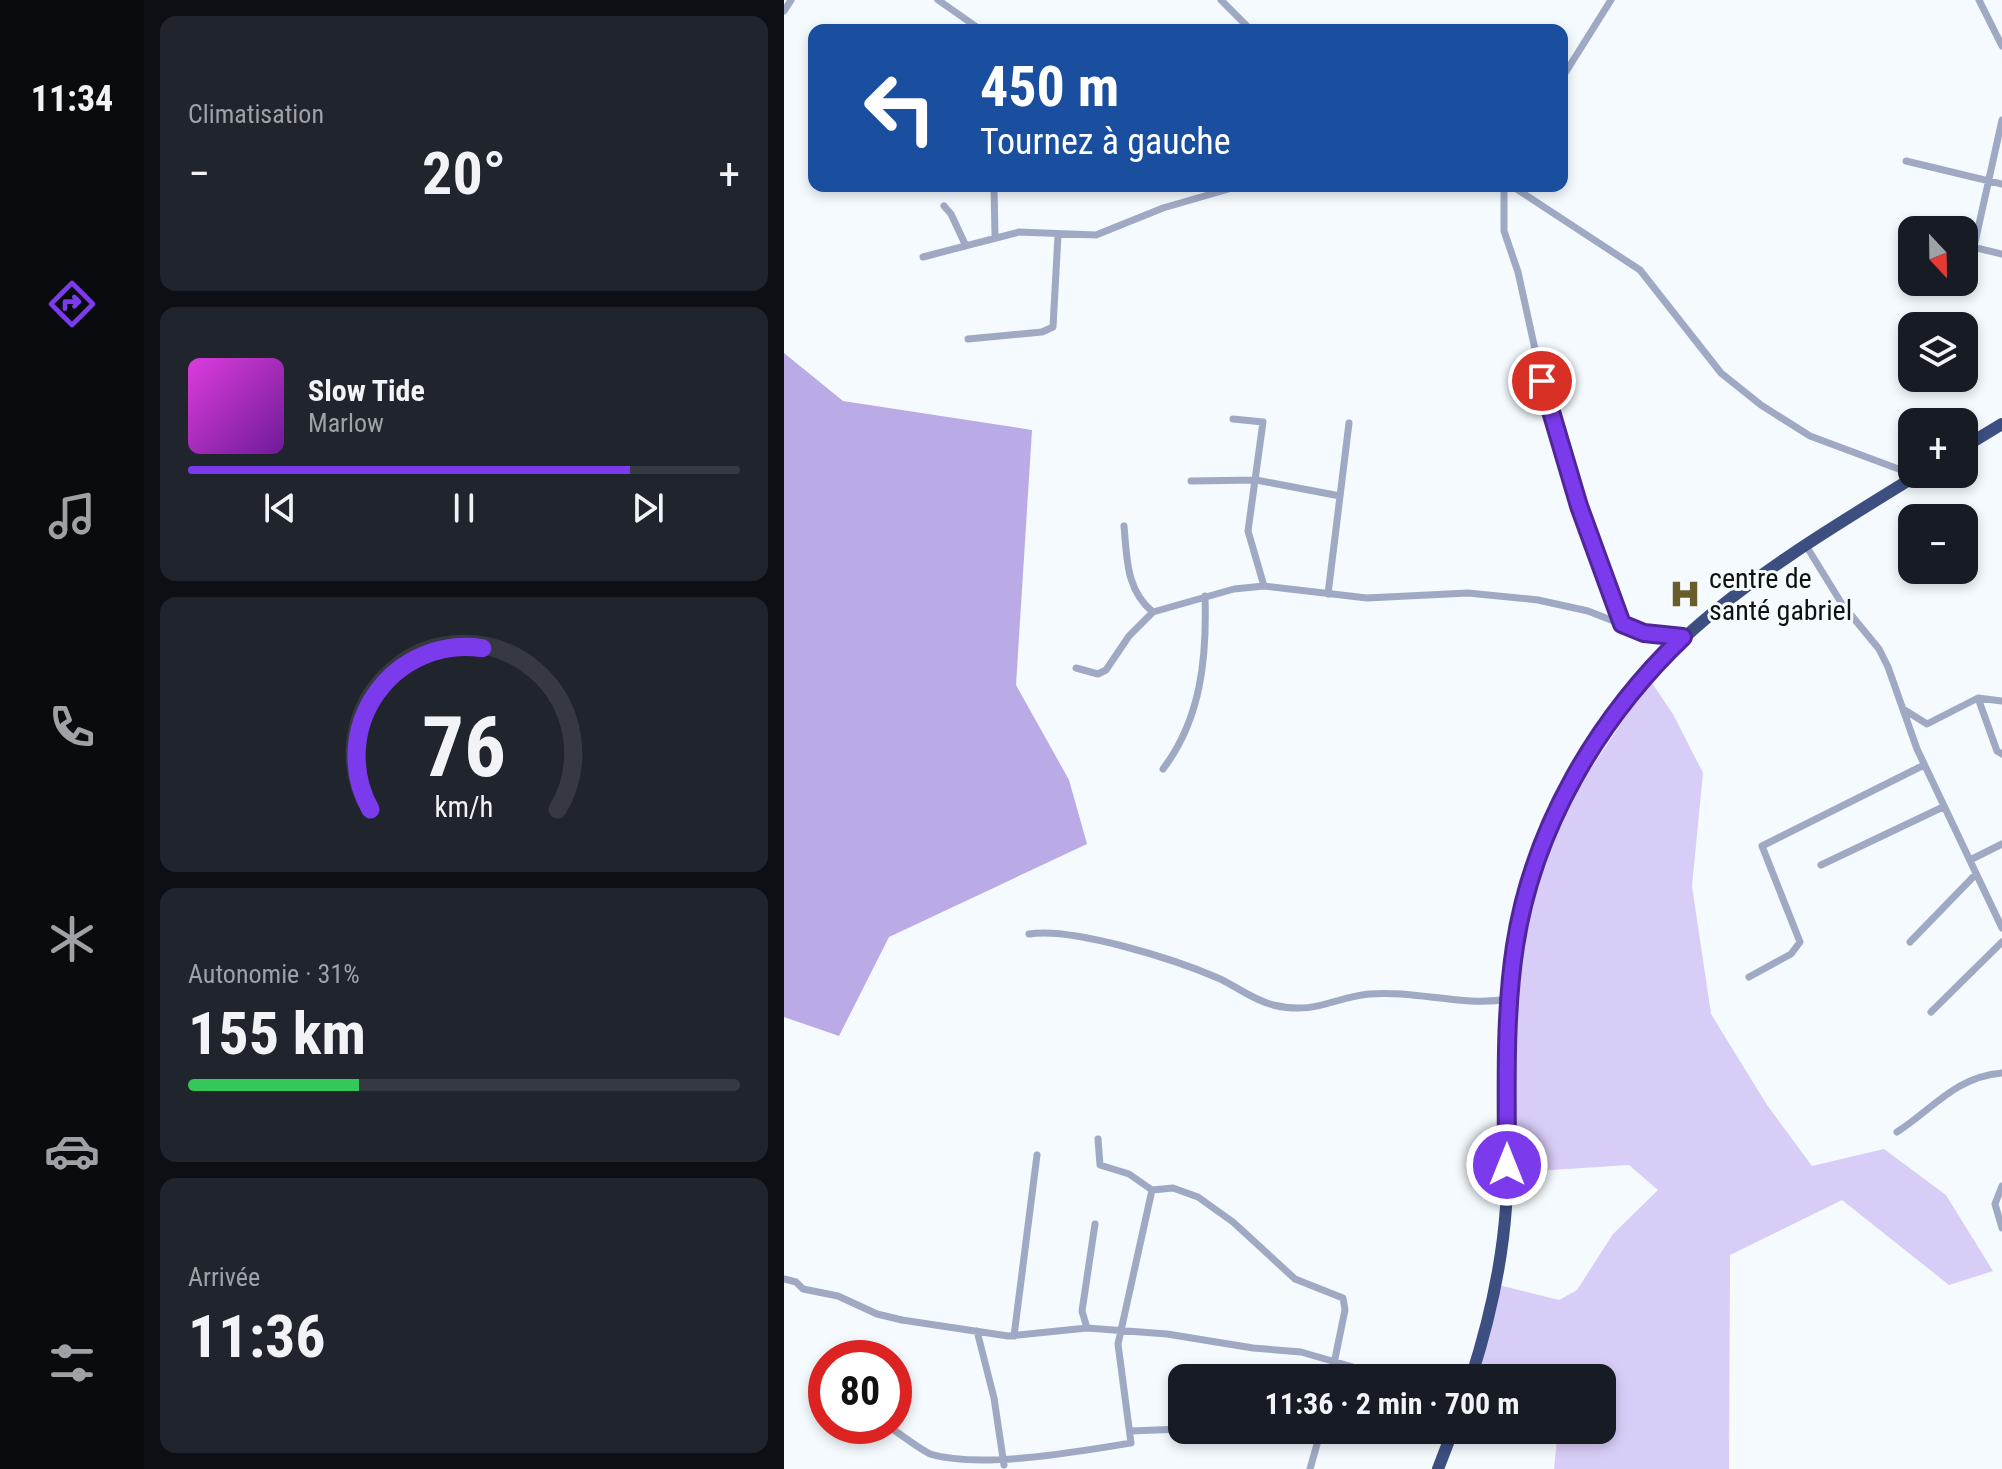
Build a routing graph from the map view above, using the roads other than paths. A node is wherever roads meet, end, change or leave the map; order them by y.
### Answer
1 (791, 0) edge
2 (938, 0) edge
3 (1221, 0) edge
4 (1611, 0) edge
5 (1979, 0) edge
6 (784, 11) edge
7 (972, 24) edge
8 (1245, 24) edge
9 (2002, 46) edge
10 (1568, 68) edge
11 (2002, 120) edge
12 (1906, 161) dead end
13 (1989, 182) junction
14 (2002, 184) edge
15 (994, 192) edge
16 (1218, 192) edge
17 (1504, 192) edge
18 (1521, 192) edge
19 (944, 206) dead end
20 (1978, 230) edge
21 (1058, 235) junction
22 (995, 236) junction
23 (965, 244) junction
24 (1978, 248) edge
25 (2002, 254) edge
26 (923, 257) dead end
27 (968, 339) dead end
28 (1233, 419) dead end
29 (1349, 423) dead end
30 (2002, 424) edge
31 (1978, 439) edge
32 (1898, 467) edge
33 (1256, 480) junction
34 (1191, 481) dead end
35 (1898, 486) edge
36 (1340, 496) junction
37 (1124, 526) dead end
38 (1805, 544) junction
39 (1264, 586) junction
40 (1328, 594) junction
41 (1205, 596) junction
42 (1153, 612) junction
43 (1622, 624) junction
44 (1683, 637) junction
45 (1076, 668) dead end
46 (1978, 698) junction
47 (2002, 701) edge
48 (1903, 709) junction
49 (2002, 754) edge
50 (1924, 765) junction
51 (1163, 769) dead end
52 (1943, 807) junction
53 (2002, 844) edge
54 (1970, 860) junction
55 (1821, 865) dead end
56 (1976, 874) junction
57 (2002, 928) edge
58 (1029, 934) dead end
59 (1910, 942) dead end
60 (2002, 942) edge
61 (1749, 977) dead end
62 (1509, 999) junction
63 (1931, 1012) dead end
64 (2002, 1073) edge
65 (1897, 1132) dead end
66 (1098, 1139) dead end
67 (1037, 1155) dead end
68 (2002, 1186) edge
69 (1152, 1190) junction
70 (1095, 1224) dead end
71 (2002, 1228) edge
72 (784, 1279) edge
73 (1087, 1328) junction
74 (977, 1331) junction
75 (1123, 1332) junction
76 (1014, 1336) junction
77 (1334, 1362) junction
78 (1341, 1364) edge
79 (1475, 1364) edge
80 (1168, 1430) edge
81 (1130, 1431) junction
82 (912, 1442) edge
83 (1317, 1444) edge
84 (1448, 1444) edge
85 (1004, 1465) junction
86 (1310, 1469) edge
87 (1438, 1469) edge

1 - 6 street
2 - 7 street
3 - 8 street
4 - 10 street
5 - 9 street
11 - 13 street
12 - 13 street
13 - 14 street
13 - 20 street
15 - 22 street
16 - 21 street
17 - 43 street
18 - 32 street
19 - 23 street
21 - 22 street
21 - 27 street
22 - 23 street
23 - 26 street
24 - 25 street
28 - 33 street
29 - 36 street
30 - 31 highway
33 - 34 street
33 - 36 street
33 - 39 street
35 - 38 highway
36 - 40 street
37 - 42 street
38 - 44 highway
38 - 48 street
39 - 40 street
39 - 41 street
40 - 43 street
41 - 42 street
41 - 51 street
42 - 45 street
43 - 44 street
44 - 62 highway
46 - 47 street
46 - 48 street
46 - 49 street
48 - 50 street
50 - 52 street
50 - 61 street
52 - 54 street
52 - 55 street
53 - 54 street
54 - 56 street
56 - 57 street
56 - 59 street
58 - 62 street
60 - 63 street
62 - 79 highway
64 - 65 street
66 - 69 street
67 - 76 street
68 - 71 street
69 - 75 street
69 - 77 street
70 - 73 street
72 - 74 street
73 - 75 street
73 - 76 street
74 - 76 street
74 - 85 street
75 - 77 street
75 - 81 street
77 - 78 street
80 - 81 street
81 - 85 street
82 - 85 street
83 - 86 street
84 - 87 highway

